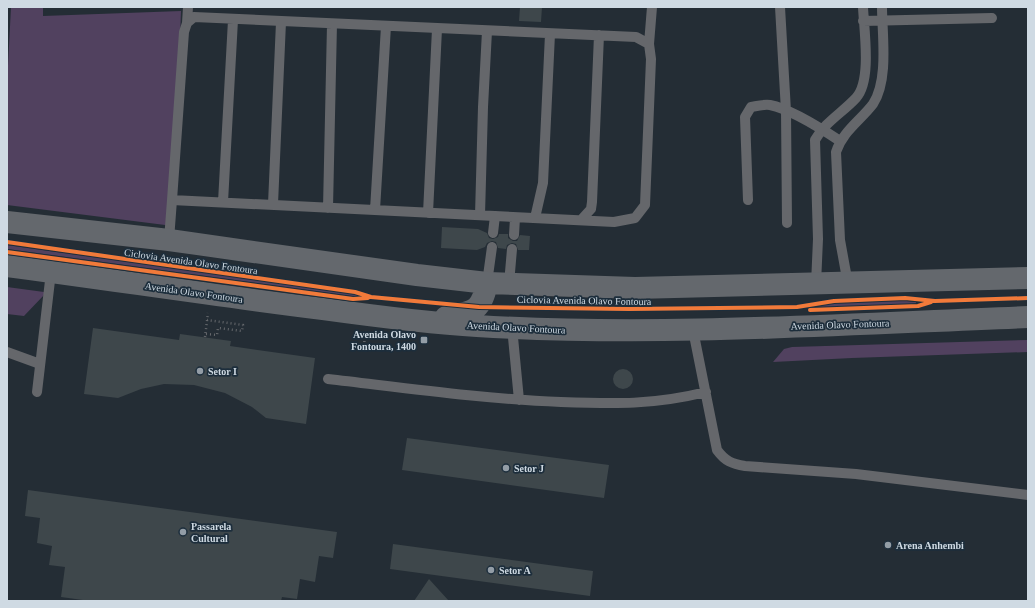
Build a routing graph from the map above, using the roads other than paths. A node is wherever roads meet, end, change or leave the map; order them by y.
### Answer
1 (188, 7) edge
2 (652, 7) edge
3 (780, 7) edge
4 (863, 7) edge
5 (882, 7) edge
6 (992, 18) dead end
7 (233, 20) junction
8 (863, 21) junction
9 (882, 21) junction
10 (280, 22) junction
11 (187, 23) junction
12 (332, 24) junction
13 (386, 26) junction
14 (437, 29) junction
15 (487, 31) junction
16 (550, 34) junction
17 (599, 35) junction
18 (649, 44) junction
19 (786, 111) junction
20 (822, 128) junction
21 (840, 141) junction
22 (172, 200) junction
23 (748, 200) dead end
24 (223, 202) junction
25 (273, 204) junction
26 (328, 208) junction
27 (375, 210) junction
28 (428, 213) junction
29 (480, 215) junction
30 (495, 216) junction
31 (515, 218) junction
32 (535, 218) junction
33 (581, 220) junction
34 (7, 222) edge
35 (786, 223) dead end
36 (493, 233) dead end
37 (514, 235) dead end
38 (169, 240) junction
39 (492, 247) dead end
40 (512, 249) dead end
41 (7, 266) edge
42 (51, 272) junction
43 (1028, 278) edge
44 (498, 284) junction
45 (816, 284) junction
46 (848, 284) junction
47 (1028, 317) edge
48 (436, 322) junction
49 (512, 327) junction
50 (693, 330) junction
51 (7, 352) edge
52 (40, 364) junction
53 (328, 379) dead end
54 (37, 392) dead end
55 (706, 392) junction
56 (519, 400) junction
57 (1028, 495) edge

1 - 11 lane
2 - 18 lane
3 - 19 lane
4 - 8 lane
5 - 9 lane
6 - 9 lane
7 - 10 lane
7 - 11 lane
7 - 24 lane
8 - 9 lane
8 - 20 lane
9 - 21 lane
10 - 12 lane
10 - 25 lane
11 - 22 lane
12 - 13 lane
12 - 26 lane
13 - 14 lane
13 - 27 lane
14 - 15 lane
14 - 28 lane
15 - 16 lane
15 - 29 lane
16 - 17 lane
16 - 32 lane
17 - 18 lane
17 - 33 lane
18 - 33 lane
19 - 20 lane
19 - 23 lane
19 - 35 lane
20 - 21 lane
20 - 45 lane
21 - 46 lane
22 - 24 lane
22 - 38 lane
24 - 25 lane
25 - 26 lane
26 - 27 lane
27 - 28 lane
28 - 29 lane
29 - 30 lane
30 - 31 lane
30 - 36 lane
31 - 32 lane
31 - 37 lane
32 - 33 lane
34 - 38 main road
38 - 44 main road
39 - 44 lane
40 - 44 lane
41 - 42 main road, Avenida Olavo Fontoura
42 - 48 main road, Avenida Olavo Fontoura
42 - 52 lane
43 - 46 main road
44 - 45 main road
44 - 48 main road
45 - 46 main road
47 - 50 main road, Avenida Olavo Fontoura
48 - 49 main road, Avenida Olavo Fontoura
49 - 50 main road, Avenida Olavo Fontoura
49 - 56 lane
50 - 55 lane
51 - 52 lane
52 - 54 lane
53 - 56 lane
55 - 56 lane
55 - 57 lane

